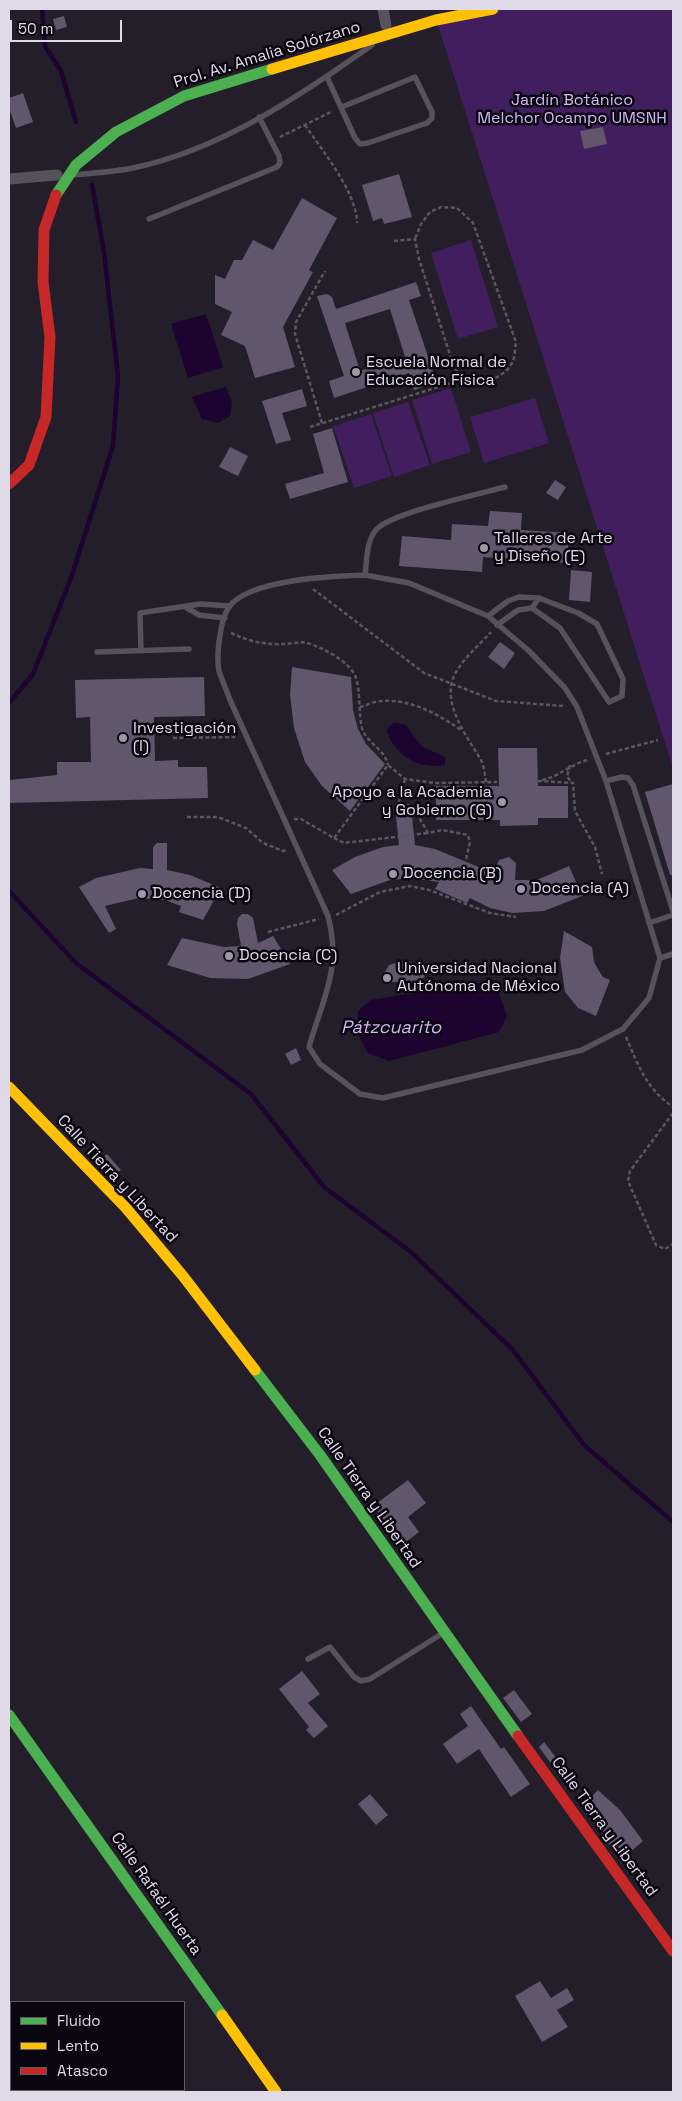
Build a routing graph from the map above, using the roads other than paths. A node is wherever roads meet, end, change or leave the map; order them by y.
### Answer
1 (383, 9) edge
2 (450, 9) edge
3 (492, 9) edge
4 (387, 29) junction
5 (327, 77) junction
6 (342, 107) junction
7 (259, 117) junction
8 (62, 175) junction
9 (9, 179) edge
10 (148, 219) dead end
11 (9, 470) edge
12 (9, 484) edge
13 (505, 486) dead end
14 (365, 575) junction
15 (539, 598) junction
16 (230, 606) junction
17 (187, 608) junction
18 (532, 608) junction
19 (488, 616) junction
20 (225, 618) junction
21 (497, 625) junction
22 (189, 649) dead end
23 (141, 651) junction
24 (97, 652) dead end
25 (606, 781) junction
26 (673, 911) edge
27 (673, 915) edge
28 (649, 923) junction
29 (673, 954) edge
30 (660, 958) junction
31 (9, 1087) edge
32 (444, 1632) junction
33 (308, 1659) dead end
34 (9, 1715) edge
35 (673, 1951) edge
36 (276, 2092) edge

1 - 4 street
2 - 4 street
3 - 4 street, Prol. Av. Amalia Solórzano
4 - 5 lane
4 - 8 street, Prol. Av. Amalia Solórzano
5 - 6 lane
5 - 7 lane
6 - 6 lane
7 - 8 lane
7 - 10 lane
8 - 9 street
8 - 11 street, Prol. Av. Amalia Solórzano
8 - 12 street, Prol. Av. Amalia Solórzano
13 - 14 lane
14 - 16 lane
14 - 19 lane
15 - 18 lane
15 - 18 lane
15 - 19 lane
16 - 17 lane
16 - 20 lane
17 - 20 lane
17 - 23 lane
18 - 21 lane
19 - 21 lane
20 - 30 lane
21 - 25 lane
22 - 23 lane
23 - 24 lane
25 - 26 lane
25 - 28 lane
27 - 28 lane
28 - 30 lane
29 - 30 lane
31 - 32 street, Calle Tierra y Libertad
32 - 33 lane
32 - 35 street, Calle Tierra y Libertad
34 - 36 street, Calle Rafaél Huerta

